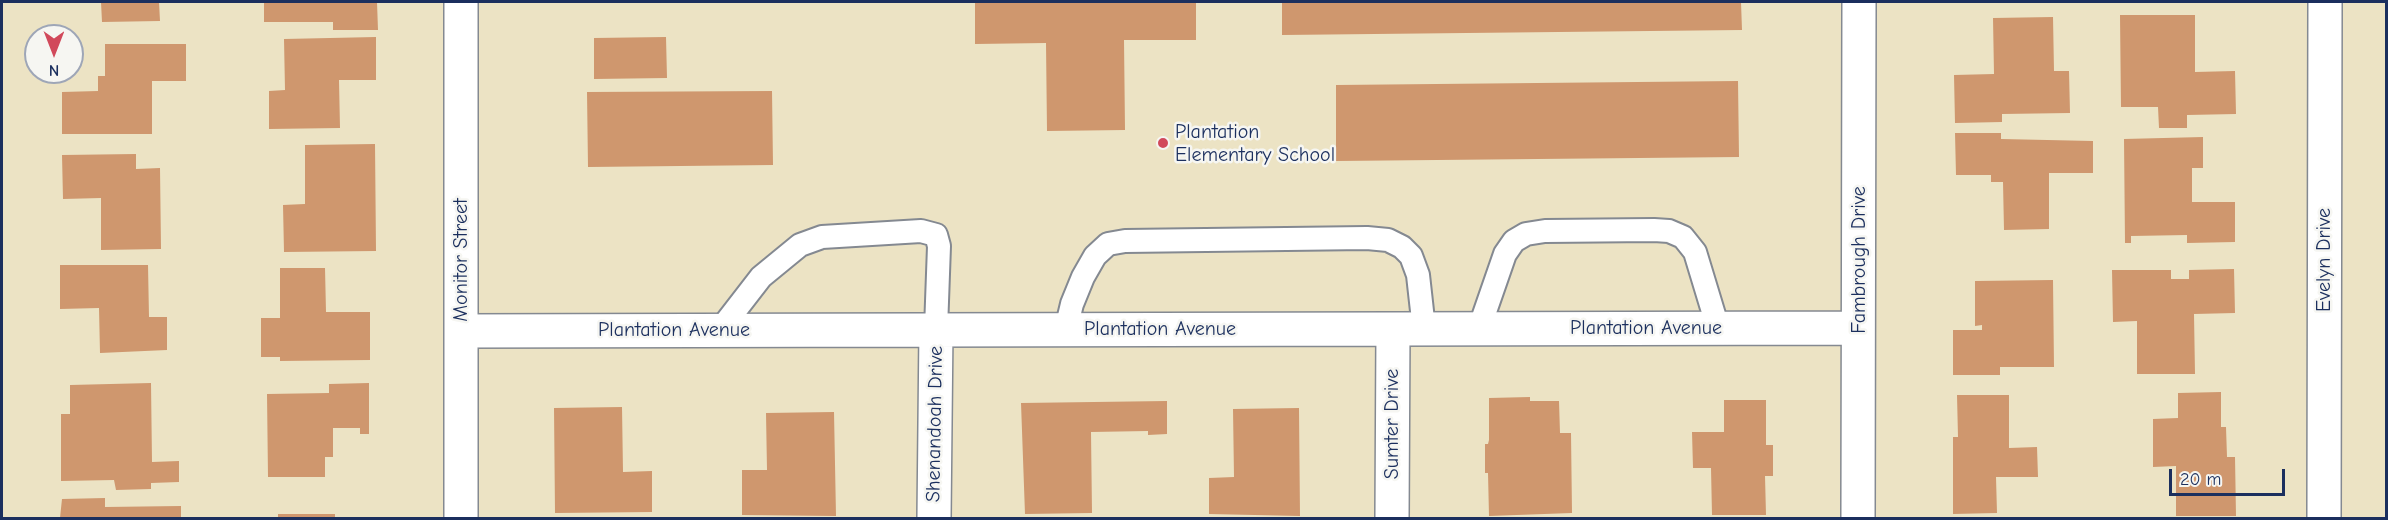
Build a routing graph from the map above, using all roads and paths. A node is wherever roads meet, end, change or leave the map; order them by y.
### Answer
1 (461, 2) edge
2 (1859, 2) edge
3 (2325, 2) edge
4 (1718, 328) junction
5 (1858, 328) junction
6 (1408, 329) junction
7 (1479, 329) junction
8 (720, 330) junction
9 (936, 330) junction
10 (1066, 330) junction
11 (461, 331) junction
12 (460, 519) edge
13 (934, 519) edge
14 (1392, 519) edge
15 (1858, 519) edge
16 (2324, 519) edge

1 - 11 street, Monitor Street
2 - 5 street, Fambrough Drive
3 - 16 street, Evelyn Drive
4 - 5 street, Plantation Avenue
4 - 7 street, Plantation Avenue
4 - 7 lane
5 - 15 street, Fambrough Drive
6 - 7 street, Plantation Avenue
6 - 10 street, Plantation Avenue
6 - 10 lane
6 - 14 street, Sumter Drive
8 - 9 street, Plantation Avenue
8 - 9 lane
8 - 11 street, Plantation Avenue
9 - 10 street, Plantation Avenue
9 - 13 street, Shenandoah Drive
11 - 12 street, Monitor Street

